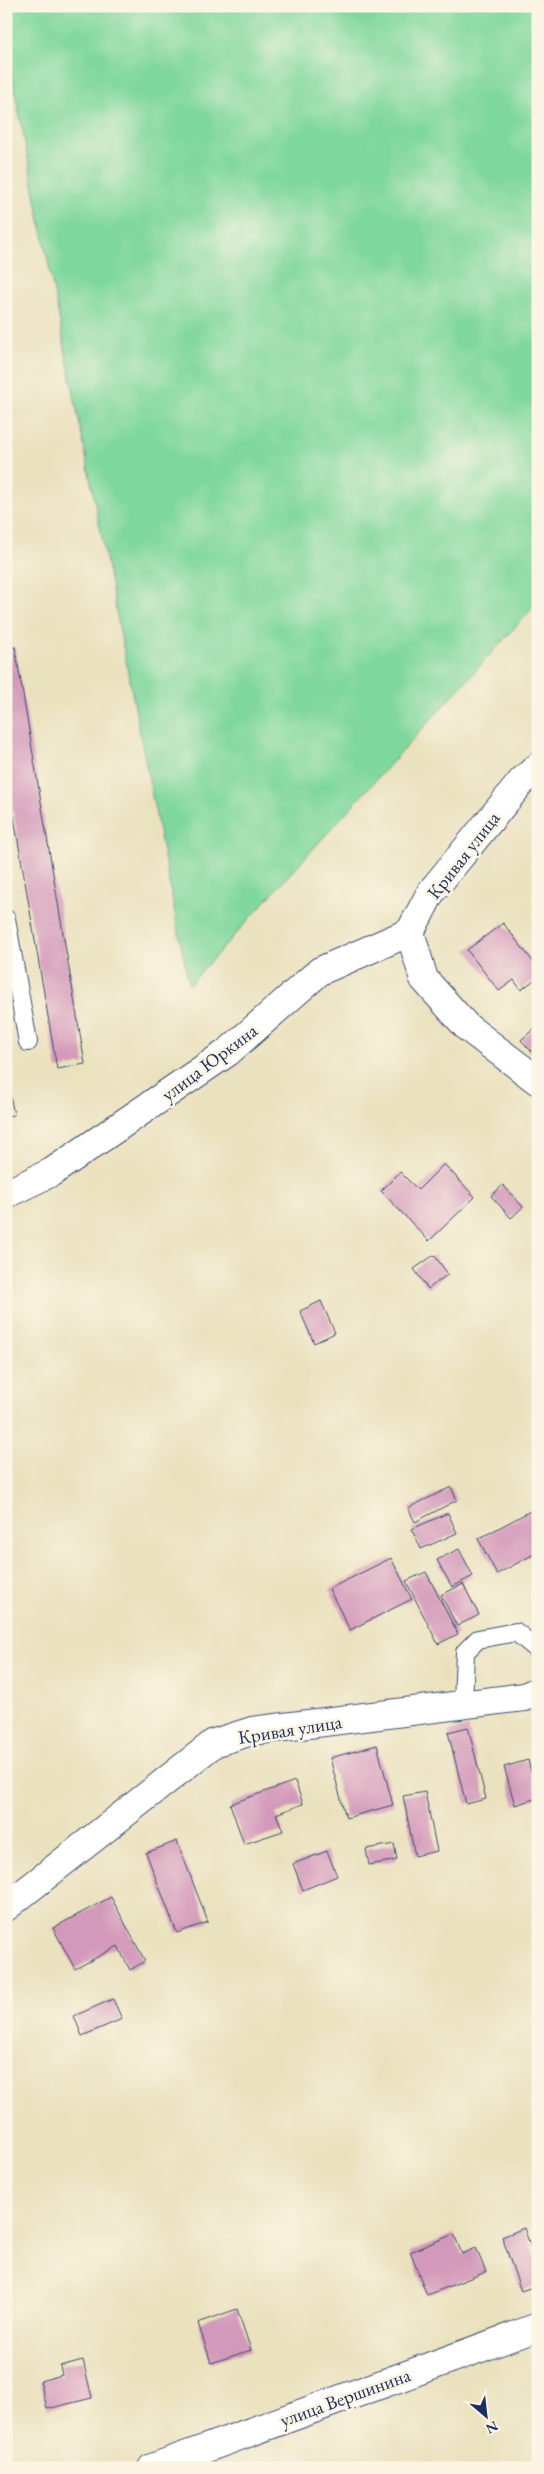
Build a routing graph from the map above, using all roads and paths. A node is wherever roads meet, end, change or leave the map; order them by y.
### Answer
1 (538, 767) edge
2 (6, 919) edge
3 (410, 932) junction
4 (28, 1042) dead end
5 (538, 1081) edge
6 (6, 1194) edge
7 (538, 1650) edge
8 (538, 1691) edge
9 (462, 1705) junction
10 (6, 1907) edge
11 (538, 2327) edge
12 (208, 2458) edge
13 (152, 2468) edge

1 - 3 street, Кривая улица
2 - 4 lane
3 - 5 street
3 - 6 street, улица Юркина
7 - 9 lane
8 - 9 street, Кривая улица
9 - 10 street, Кривая улица
11 - 12 street, улица Вершинина
12 - 13 street, улица Вершинина

